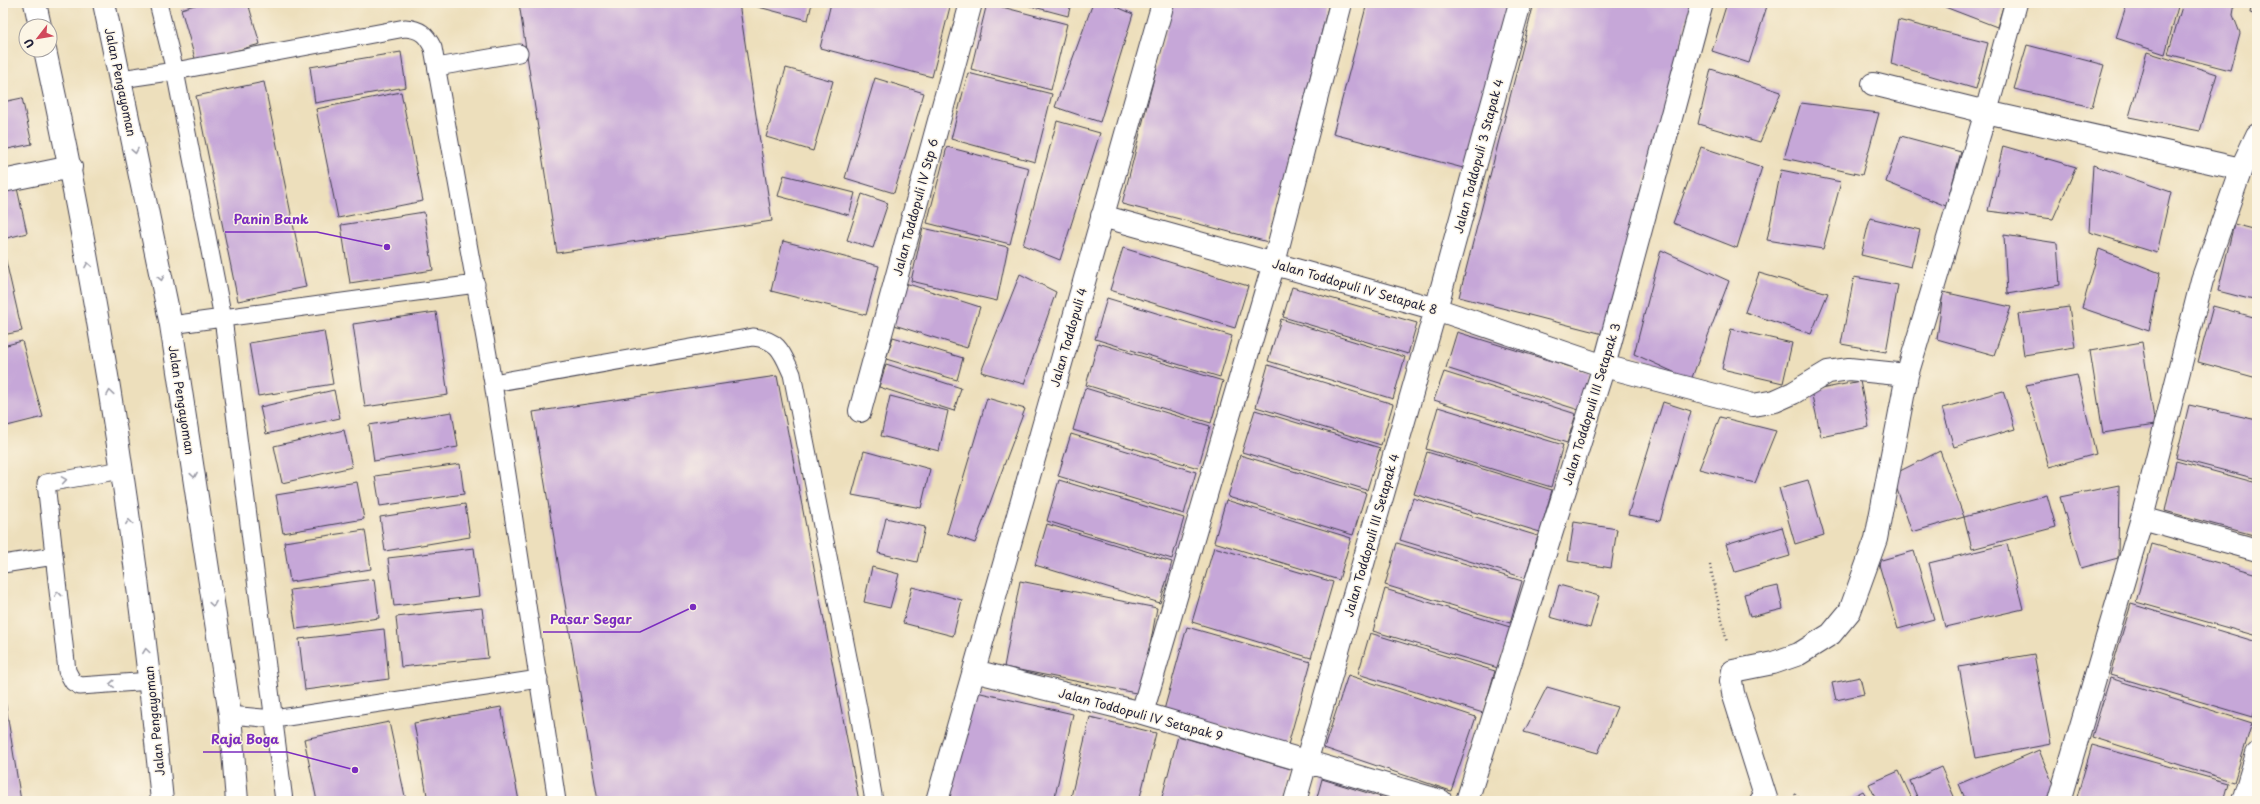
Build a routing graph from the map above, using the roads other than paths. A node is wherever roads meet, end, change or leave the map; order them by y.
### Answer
1 (35, 3) edge
2 (104, 3) edge
3 (158, 3) edge
4 (971, 3) edge
5 (1163, 3) edge
6 (1341, 3) edge
7 (1520, 3) edge
8 (1702, 3) edge
9 (2016, 3) edge
10 (38, 18) edge
11 (519, 53) dead end
12 (47, 58) edge
13 (437, 67) junction
14 (175, 70) junction
15 (121, 79) junction
16 (1873, 84) dead end
17 (1986, 112) junction
18 (2257, 135) edge
19 (71, 167) junction
20 (2241, 169) junction
21 (3, 181) edge
22 (1102, 216) junction
23 (1274, 263) junction
24 (476, 284) junction
25 (1436, 309) junction
26 (223, 318) junction
27 (171, 325) junction
28 (1604, 366) junction
29 (1907, 376) junction
30 (494, 383) junction
31 (860, 411) dead end
32 (122, 470) junction
33 (2142, 518) junction
34 (2257, 550) edge
35 (54, 556) junction
36 (3, 564) edge
37 (974, 671) junction
38 (539, 679) junction
39 (150, 681) junction
40 (1142, 713) junction
41 (230, 715) junction
42 (274, 719) junction
43 (2257, 754) edge
44 (1307, 761) junction
45 (162, 801) edge
46 (237, 801) edge
47 (284, 801) edge
48 (557, 801) edge
49 (874, 801) edge
50 (937, 801) edge
51 (1295, 801) edge
52 (1441, 801) edge
53 (1467, 801) edge
54 (1760, 801) edge
55 (2059, 801) edge
56 (2244, 801) edge

1 - 10 street
2 - 15 street, Jalan Pengayoman
3 - 14 lane
4 - 31 street, Jalan Toddopuli IV Stp 6
5 - 22 street, Jalan Toddopuli 4
6 - 23 street
7 - 25 street, Jalan Toddopuli 3 Stapak 4
8 - 28 street, Jalan Toddopuli III Setapak 3
9 - 17 street
11 - 13 lane
12 - 19 street, Jalan Pengayoman
13 - 14 lane
13 - 24 lane
14 - 15 lane
14 - 26 lane
15 -> 27 street, Jalan Pengayoman
16 - 17 street
17 - 20 street
17 - 29 street
18 - 20 street
19 - 21 street
32 -> 19 street, Jalan Pengayoman
20 - 33 street
22 - 23 street, Jalan Toddopuli IV Setapak 8
22 - 37 street, Jalan Toddopuli 4
23 - 25 street, Jalan Toddopuli IV Setapak 8
23 - 40 street
24 - 26 lane
24 - 30 lane
25 - 28 street, Jalan Toddopuli IV Setapak 8
25 - 44 street, Jalan Toddopuli III Setapak 4
26 - 27 lane
26 - 42 lane
27 -> 41 street, Jalan Pengayoman
28 - 29 street, Jalan Toddopuli IV Setapak 8
28 - 53 street, Jalan Toddopuli III Setapak 3
29 - 54 street
30 - 38 lane
30 - 49 lane
35 -> 32 lane
39 -> 32 street, Jalan Pengayoman
33 - 34 street
33 - 55 street
35 - 36 lane
39 -> 35 lane
37 - 40 street, Jalan Toddopuli IV Setapak 9
37 - 50 street, Jalan Toddopuli 4
38 - 42 lane
38 - 48 lane
39 - 45 street, Jalan Pengayoman
40 - 44 street, Jalan Toddopuli IV Setapak 9
41 - 42 lane
41 - 46 street, Jalan Pengayoman
42 - 47 lane
43 - 56 street
44 - 51 street, Jalan Toddopuli III Setapak 4
44 - 52 street, Jalan Toddopuli IV Setapak 9

